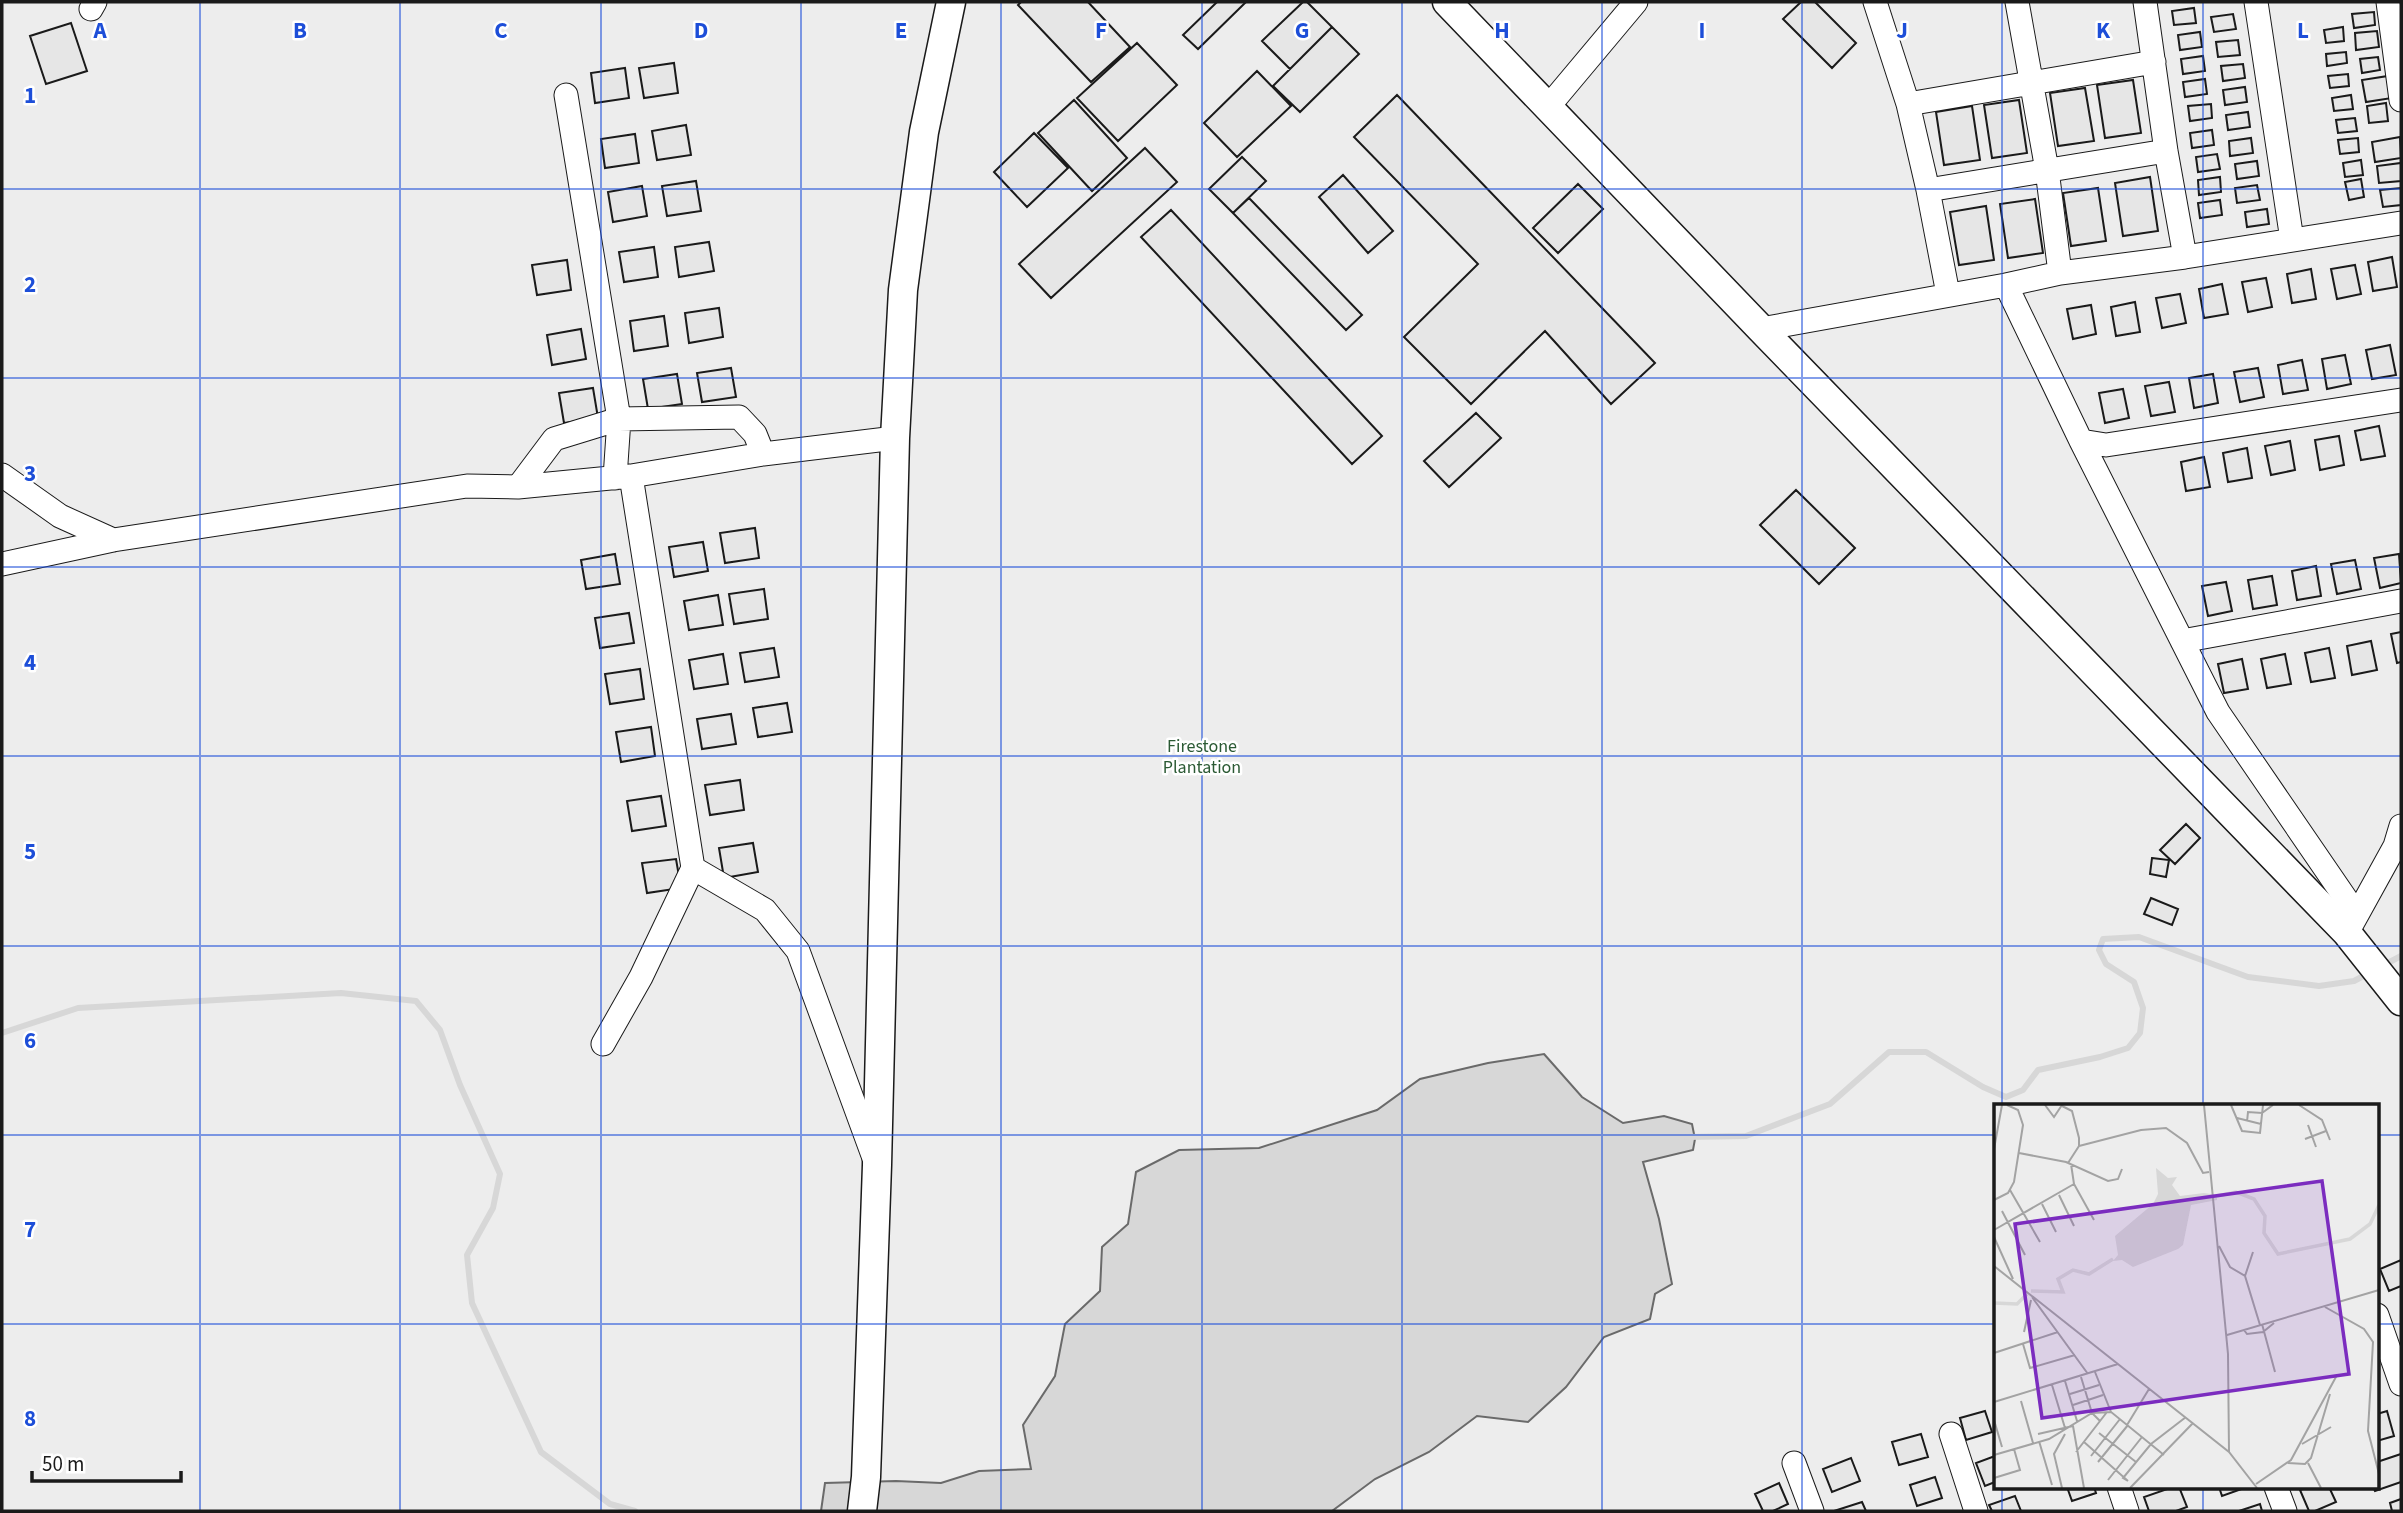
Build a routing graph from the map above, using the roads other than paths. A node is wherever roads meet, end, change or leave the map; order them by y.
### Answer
1 (951, 2) edge
2 (1447, 2) edge
3 (1636, 2) edge
4 (1875, 2) edge
5 (2017, 2) edge
6 (2145, 2) edge
7 (2256, 2) edge
8 (2388, 2) edge
9 (2154, 62) junction
10 (2032, 84) junction
11 (566, 95) dead end
12 (2401, 100) edge
13 (1908, 104) junction
14 (1548, 107) junction
15 (2166, 151) junction
16 (2047, 170) junction
17 (1928, 190) junction
18 (2401, 223) edge
19 (2292, 240) junction
20 (2185, 257) junction
21 (2060, 273) junction
22 (2006, 285) junction
23 (1948, 294) junction
24 (1761, 329) junction
25 (2401, 400) edge
26 (619, 419) junction
27 (895, 438) junction
28 (2081, 441) junction
29 (763, 454) junction
30 (2, 475) edge
31 (623, 477) junction
32 (518, 487) junction
33 (113, 540) junction
34 (2, 564) edge
35 (2401, 601) edge
36 (2182, 641) junction
37 (2401, 826) edge
38 (693, 868) junction
39 (2351, 928) junction
40 (2401, 1001) edge
41 (603, 1044) dead end
42 (877, 1165) junction
43 (2378, 1318) edge
44 (2401, 1384) edge
45 (1951, 1434) dead end
46 (1794, 1463) dead end
47 (2119, 1488) edge
48 (2276, 1488) edge
49 (862, 1511) edge
50 (1812, 1511) edge
51 (1976, 1511) edge
52 (2127, 1511) edge
53 (2285, 1511) edge

1 - 27 main road
2 - 14 main road
3 - 14 street
4 - 13 street
5 - 10 street
6 - 9 street
7 - 19 street
8 - 12 street
9 - 10 street
9 - 15 street
10 - 13 street
10 - 16 street
11 - 26 street
13 - 17 street
14 - 24 main road
15 - 16 street
15 - 20 street
16 - 17 street
16 - 21 street
17 - 23 street
18 - 19 street
19 - 20 street
20 - 21 street
21 - 22 street
22 - 23 street
22 - 28 street
23 - 24 street
24 - 39 main road
25 - 28 street
26 - 29 street
26 - 31 street
26 - 32 street
27 - 29 street
27 - 42 main road
28 - 36 street
29 - 31 street
30 - 33 street
31 - 32 street
31 - 38 street
32 - 33 street
33 - 34 street
35 - 36 street
36 - 39 street
37 - 39 street
38 - 41 street
38 - 42 street
39 - 40 main road
42 - 49 main road
43 - 44 street
45 - 51 street
46 - 50 street
47 - 52 street
48 - 53 street

